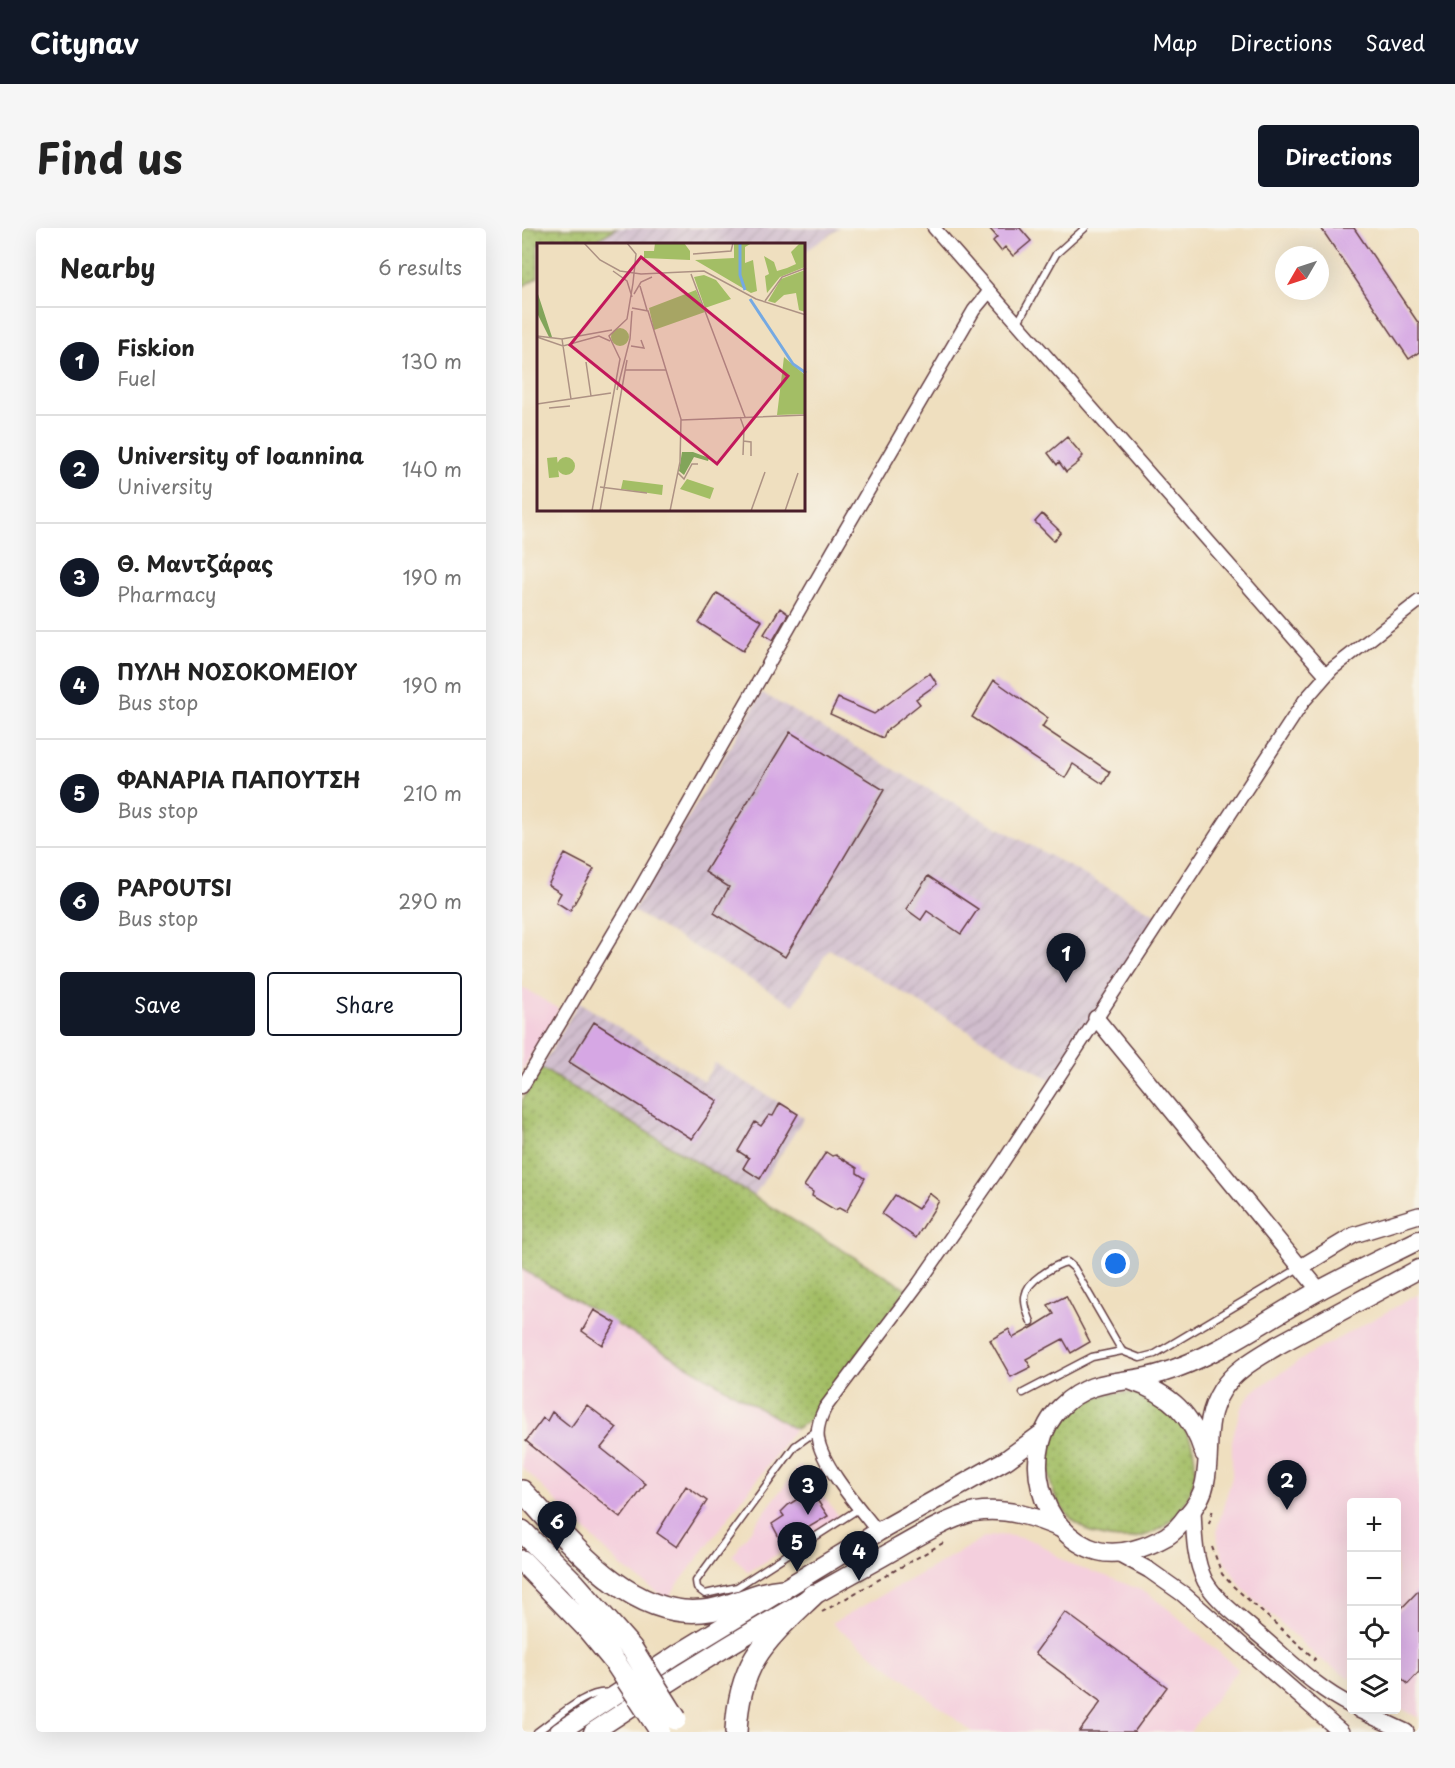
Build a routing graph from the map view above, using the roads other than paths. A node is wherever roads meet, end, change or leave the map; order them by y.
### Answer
1 (934, 228) edge
2 (1085, 228) edge
3 (989, 292) junction
4 (1017, 325) junction
5 (1419, 601) edge
6 (1325, 674) junction
7 (1096, 1018) junction
8 (522, 1087) edge
9 (1419, 1215) edge
10 (1419, 1240) edge
11 (1301, 1267) junction
12 (1419, 1269) edge
13 (1319, 1290) junction
14 (1031, 1322) dead end
15 (1122, 1351) junction
16 (1130, 1380) junction
17 (1023, 1393) dead end
18 (818, 1430) junction
19 (1043, 1433) junction
20 (1207, 1464) junction
21 (522, 1491) edge
22 (860, 1508) junction
23 (1193, 1509) junction
24 (1063, 1529) junction
25 (522, 1531) edge
26 (878, 1532) junction
27 (1116, 1552) junction
28 (522, 1561) edge
29 (782, 1590) junction
30 (813, 1595) junction
31 (614, 1694) junction
32 (1347, 1703) edge
33 (1368, 1714) edge
34 (1336, 1727) edge
35 (669, 1728) edge
36 (537, 1732) edge
37 (559, 1732) edge
38 (593, 1732) edge
39 (736, 1732) edge
40 (1352, 1732) edge
41 (1406, 1732) edge

1 - 3 street
2 - 4 lane
3 - 4 street
3 - 8 street
4 - 6 street
5 - 6 street
6 - 7 street
7 - 11 street
7 - 18 street
9 - 11 street
10 - 13 main road
11 - 13 street
11 - 15 lane
12 - 20 main road
13 - 16 main road
14 - 15 lane
15 - 17 lane
16 - 19 main road
16 - 20 main road
18 - 22 street
18 - 22 lane
19 - 24 main road
19 - 26 main road
20 - 23 main road
21 - 29 highway
22 - 26 street
23 - 27 main road
23 - 32 street
24 - 27 main road
24 - 30 main road
25 - 35 highway, bridge
26 - 29 main road
27 - 34 street
28 - 35 highway, bridge
29 - 31 main road
30 - 38 main road
30 - 39 highway
31 - 36 lane
31 - 37 main road
33 - 41 street
34 - 40 street

